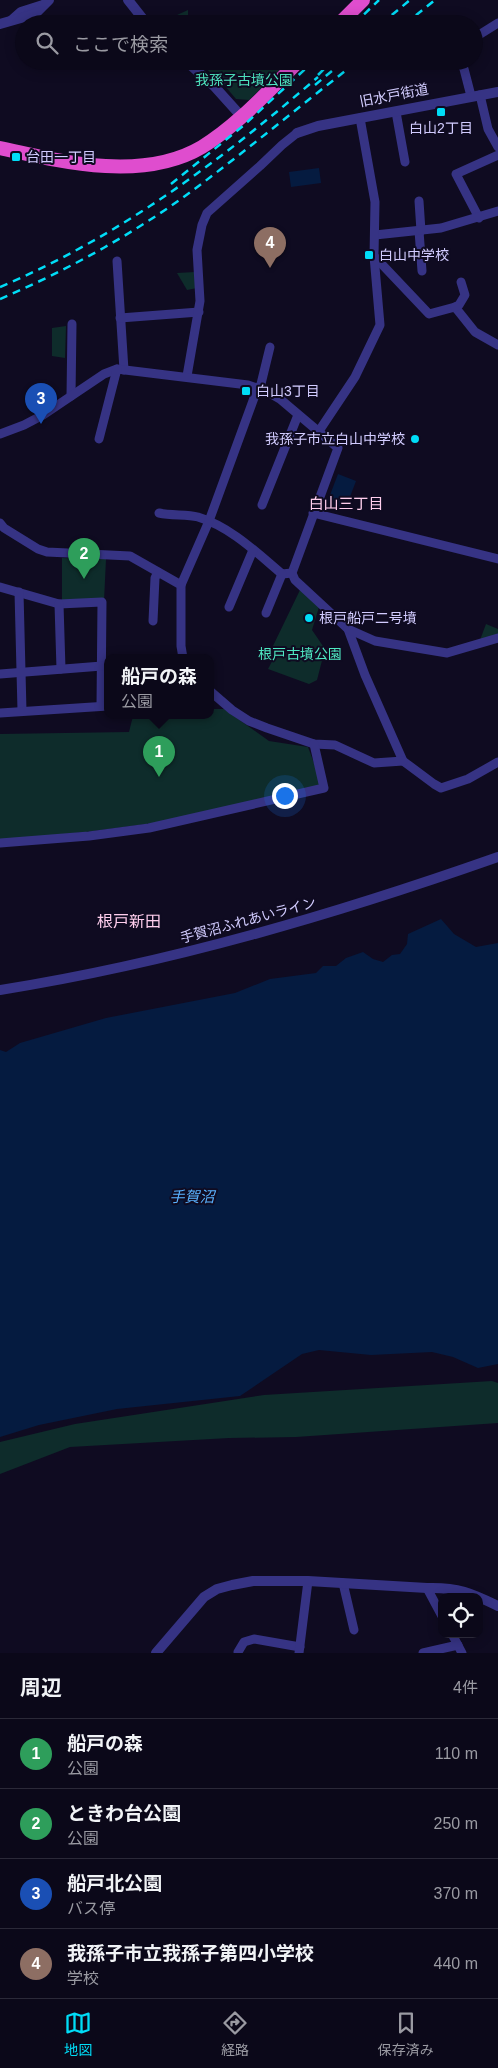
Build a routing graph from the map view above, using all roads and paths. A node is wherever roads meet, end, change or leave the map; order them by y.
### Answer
1 (128, 0) edge
2 (364, 0) edge
3 (46, 3) edge
4 (33, 15) edge
5 (140, 15) edge
6 (348, 15) edge
7 (15, 20) edge
8 (0, 24) edge
9 (498, 24) edge
10 (483, 33) edge
11 (196, 70) edge
12 (290, 70) edge
13 (464, 70) edge
14 (498, 92) edge
15 (476, 96) junction
16 (396, 112) junction
17 (241, 116) junction
18 (360, 118) junction
19 (297, 133) joint
20 (498, 147) edge
21 (0, 148) edge
22 (498, 155) edge
23 (405, 162) dead end
24 (419, 201) dead end
25 (498, 211) edge
26 (479, 218) junction
27 (420, 231) junction
28 (375, 235) junction
29 (374, 256) junction
30 (117, 261) dead end
31 (422, 271) dead end
32 (461, 282) dead end
33 (455, 306) junction
34 (199, 312) junction
35 (120, 318) junction
36 (72, 324) dead end
37 (498, 345) edge
38 (270, 347) dead end
39 (121, 369) junction
40 (187, 376) junction
41 (259, 388) junction
42 (71, 396) junction
43 (298, 415) junction
44 (319, 431) junction
45 (0, 434) edge
46 (99, 439) dead end
47 (262, 505) dead end
48 (159, 512) dead end
49 (313, 513) junction
50 (209, 521) junction
51 (0, 523) edge
52 (253, 550) junction
53 (498, 559) edge
54 (158, 572) junction
55 (292, 573) junction
56 (282, 574) junction
57 (181, 585) junction
58 (0, 587) edge
59 (19, 592) junction
60 (59, 604) junction
61 (229, 607) dead end
62 (266, 613) dead end
63 (153, 622) dead end
64 (348, 629) junction
65 (498, 638) edge
66 (182, 654) edge
67 (102, 666) junction
68 (61, 669) junction
69 (21, 672) junction
70 (0, 674) edge
71 (214, 694) edge
72 (104, 706) edge
73 (22, 711) junction
74 (0, 713) edge
75 (314, 744) junction
76 (402, 760) junction
77 (498, 762) edge
78 (0, 843) edge
79 (498, 857) edge
80 (0, 990) edge
81 (308, 1581) junction
82 (343, 1583) junction
83 (427, 1588) junction
84 (498, 1606) edge
85 (438, 1609) edge
86 (354, 1630) dead end
87 (460, 1649) edge
88 (300, 1650) edge
89 (238, 1652) edge
90 (156, 1653) edge
91 (423, 1653) edge

1 - 5 street
2 - 6 highway
3 - 4 street
7 - 8 street
9 - 10 street
11 - 17 street
12 - 17 highway
13 - 15 street
14 - 15 street, 旧水戸街道
15 - 16 street, 旧水戸街道
15 - 20 street
16 - 18 street, 旧水戸街道
16 - 23 street
17 - 21 highway
18 - 19 street, 旧水戸街道
18 - 28 street
19 - 34 street
22 - 26 street
24 - 27 street
25 - 26 street
26 - 27 street
27 - 28 street
27 - 31 street
28 - 29 street
29 - 33 street
29 - 44 street
30 - 35 street
32 - 33 street
33 - 37 street
34 - 35 street
34 - 40 street
35 - 39 street
36 - 42 street
38 - 41 street
39 - 40 street
39 - 42 street
39 - 46 street
40 - 41 street
41 - 43 street
41 - 50 street
42 - 45 street
43 - 44 street
43 - 47 street
44 - 49 street
48 - 50 street
49 - 53 street
49 - 55 street
50 - 52 street
50 - 57 street
51 - 54 street
52 - 56 street
52 - 61 street
54 - 57 street
54 - 63 street
55 - 56 street
55 - 64 street
56 - 62 street
57 - 66 street
58 - 59 street
59 - 60 street
59 - 69 street
60 - 67 street
60 - 68 street
64 - 65 street
64 - 76 street
67 - 68 street
67 - 72 street
68 - 69 street
69 - 70 street
69 - 73 street
71 - 75 street
72 - 73 street
73 - 74 street
75 - 76 street
75 - 78 street
76 - 77 street
79 - 80 street, 手賀沼ふれあいライン
81 - 82 street
81 - 88 street
81 - 90 street
82 - 83 street
82 - 86 street
83 - 84 street
83 - 85 street
87 - 91 street
88 - 89 street

